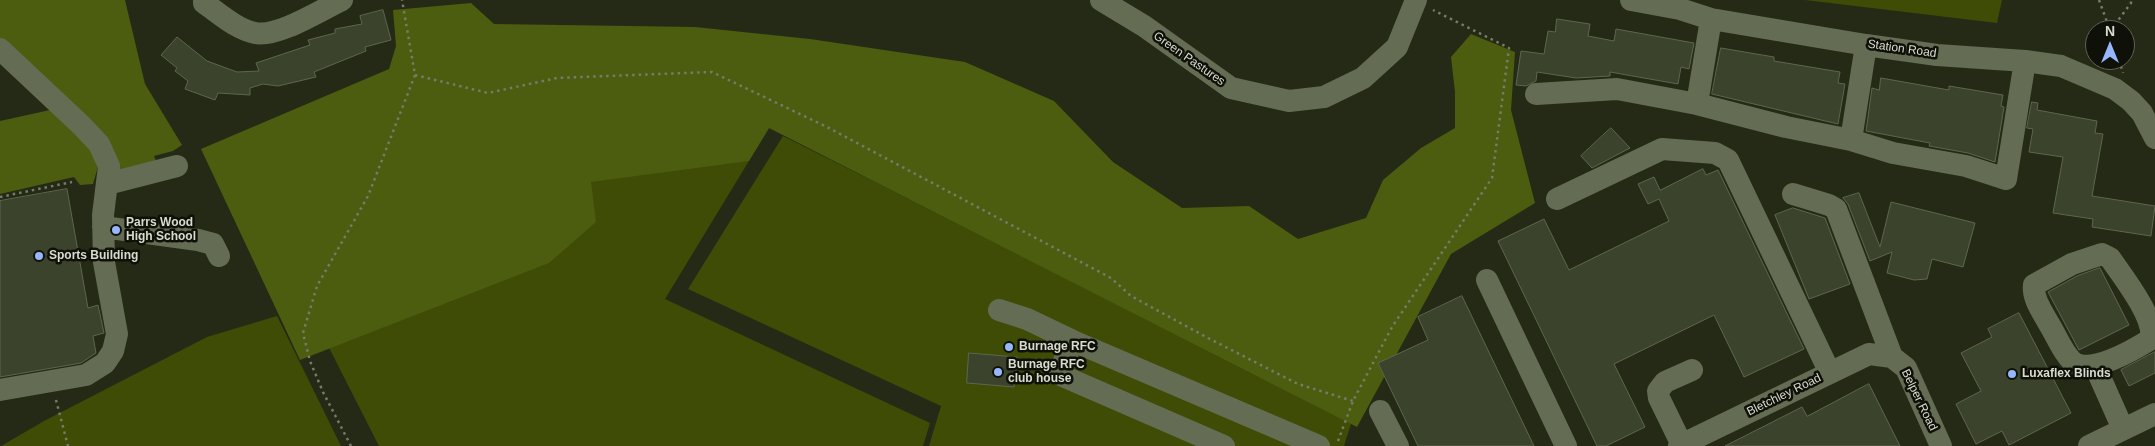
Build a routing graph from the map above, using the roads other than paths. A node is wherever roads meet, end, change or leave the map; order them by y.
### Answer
1 (204, 0) edge
2 (342, 0) edge
3 (1101, 0) edge
4 (1631, 0) edge
5 (1416, 1) edge
6 (1711, 19) junction
7 (1866, 45) junction
8 (0, 49) edge
9 (2025, 61) junction
10 (1536, 94) dead end
11 (1697, 104) junction
12 (2154, 133) edge
13 (1850, 140) junction
14 (177, 166) dead end
15 (107, 184) junction
16 (1793, 194) dead end
17 (1557, 199) dead end
18 (103, 227) junction
19 (219, 256) dead end
20 (1487, 280) dead end
21 (999, 310) dead end
22 (1073, 341) junction
23 (1892, 357) junction
24 (2095, 366) junction
25 (1692, 370) dead end
26 (1830, 373) junction
27 (0, 390) edge
28 (1380, 412) dead end
29 (2155, 414) edge
30 (2123, 430) junction
31 (1681, 445) edge
32 (1224, 446) edge
33 (1319, 446) edge
34 (1398, 446) edge
35 (1566, 446) edge
36 (1941, 446) edge
37 (2089, 446) edge

1 - 2 street
3 - 5 street, Green Pastures
4 - 6 street, Station Road
6 - 7 street, Station Road
6 - 11 street
7 - 9 street, Station Road
7 - 13 street
8 - 15 street
9 - 12 street, Station Road
9 - 13 street
10 - 11 street
11 - 13 street
14 - 15 street
15 - 18 street
16 - 23 street
17 - 26 street
18 - 19 street
18 - 27 street
20 - 35 street
21 - 22 street
22 - 32 street
22 - 33 street
23 - 26 street, Bletchley Road
23 - 36 street, Belper Road
24 - 24 street
24 - 30 street
25 - 31 street
26 - 31 street, Bletchley Road
28 - 34 street
29 - 30 street
30 - 37 street

